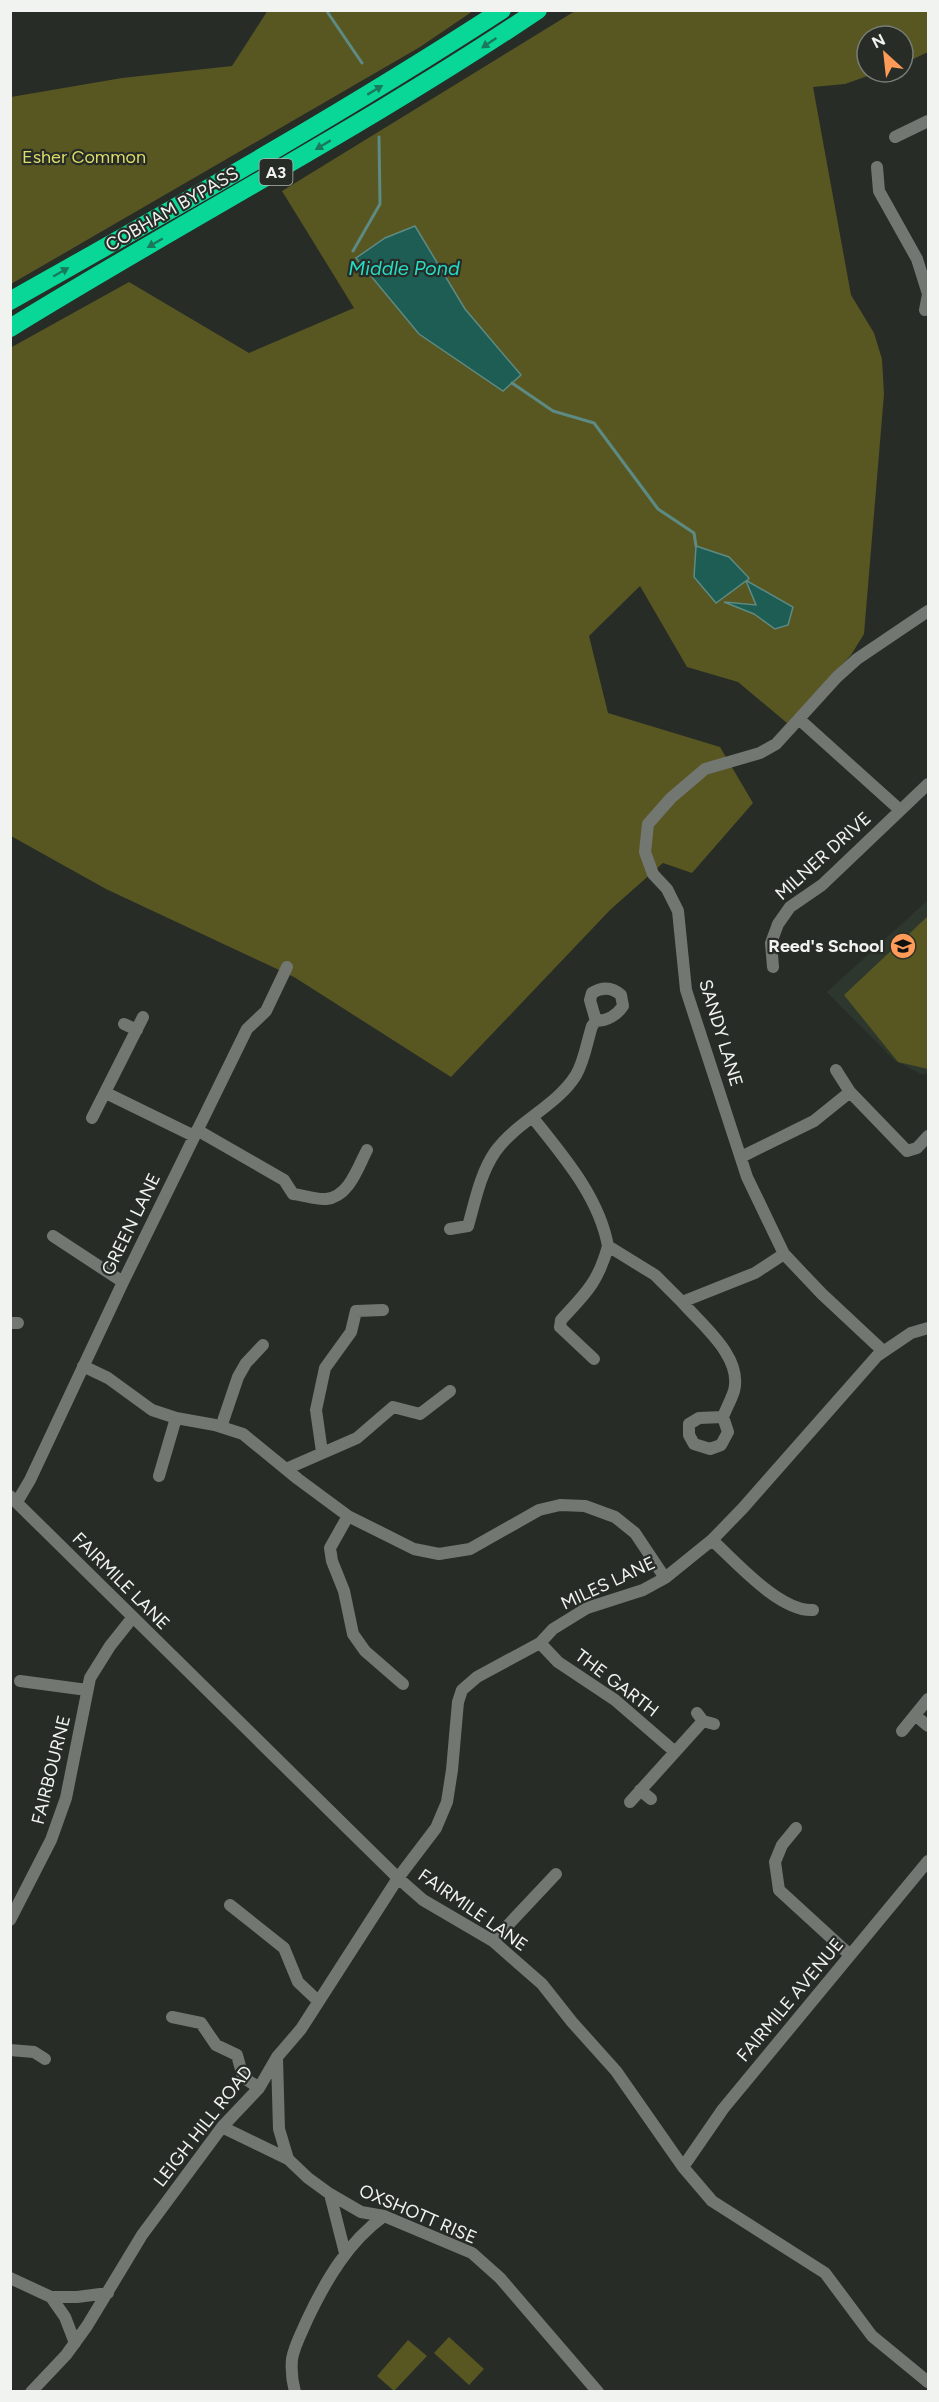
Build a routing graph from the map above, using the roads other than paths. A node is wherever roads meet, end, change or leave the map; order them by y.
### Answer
1 (502, 10) edge
2 (538, 10) edge
3 (928, 121) edge
4 (895, 138) dead end
5 (876, 167) dead end
6 (923, 256) edge
7 (10, 301) edge
8 (925, 310) dead end
9 (10, 328) edge
10 (928, 611) edge
11 (800, 720) junction
12 (928, 784) edge
13 (900, 810) junction
14 (287, 967) dead end
15 (772, 967) dead end
16 (143, 1017) dead end
17 (596, 1021) dead end
18 (124, 1024) dead end
19 (137, 1030) junction
20 (836, 1070) dead end
21 (850, 1092) junction
22 (106, 1093) junction
23 (92, 1118) dead end
24 (533, 1118) junction
25 (195, 1133) junction
26 (928, 1136) edge
27 (367, 1150) dead end
28 (741, 1157) junction
29 (450, 1229) dead end
30 (53, 1236) dead end
31 (608, 1246) junction
32 (784, 1254) junction
33 (123, 1281) junction
34 (682, 1302) junction
35 (383, 1310) dead end
36 (928, 1328) edge
37 (263, 1345) dead end
38 (883, 1351) junction
39 (594, 1359) dead end
40 (83, 1366) junction
41 (450, 1391) dead end
42 (176, 1418) junction
43 (723, 1418) dead end
44 (221, 1427) junction
45 (322, 1452) junction
46 (286, 1469) junction
47 (159, 1476) dead end
48 (14, 1499) edge
49 (348, 1516) junction
50 (712, 1540) junction
51 (665, 1578) junction
52 (813, 1610) dead end
53 (132, 1617) junction
54 (540, 1643) junction
55 (20, 1681) dead end
56 (403, 1684) dead end
57 (87, 1690) junction
58 (928, 1699) edge
59 (916, 1716) junction
60 (705, 1719) dead end
61 (928, 1726) edge
62 (902, 1731) dead end
63 (674, 1751) junction
64 (640, 1790) junction
65 (651, 1799) dead end
66 (630, 1802) dead end
67 (796, 1828) dead end
68 (928, 1861) edge
69 (556, 1874) dead end
70 (398, 1878) junction
71 (230, 1905) dead end
72 (10, 1920) edge
73 (493, 1941) junction
74 (850, 1955) junction
75 (318, 2001) junction
76 (172, 2017) dead end
77 (10, 2050) edge
78 (278, 2057) junction
79 (45, 2059) dead end
80 (259, 2088) junction
81 (222, 2127) junction
82 (288, 2159) junction
83 (683, 2167) junction
84 (330, 2194) junction
85 (384, 2216) junction
86 (345, 2253) junction
87 (10, 2278) edge
88 (108, 2293) junction
89 (51, 2297) junction
90 (75, 2343) junction
91 (928, 2382) edge
92 (31, 2391) edge
93 (295, 2391) edge
94 (598, 2391) edge

7 -> 1 highway, COBHAM BYPASS / A3
2 -> 9 highway, COBHAM BYPASS / A3
3 - 4 street
5 - 6 street
6 - 8 street
10 - 11 street, SANDY LANE
11 - 13 street, MILNER DRIVE
11 - 28 street, SANDY LANE
12 - 13 street, MILNER DRIVE
13 - 15 street, MILNER DRIVE
14 - 25 street, GREEN LANE
16 - 19 street
17 - 24 street
18 - 19 street
19 - 22 street
20 - 21 street
21 - 26 street
21 - 28 street
22 - 23 street
22 - 25 street
24 - 29 street
24 - 31 street
25 - 27 street
25 - 33 street, GREEN LANE
28 - 32 street, SANDY LANE
30 - 33 street
31 - 34 street
31 - 39 street
32 - 34 street
32 - 38 street, SANDY LANE
33 - 40 street, GREEN LANE
34 - 43 street
35 - 45 street
36 - 38 street, MILES LANE
37 - 44 street
38 - 50 street, MILES LANE
40 - 42 street
40 - 48 street, GREEN LANE
41 - 45 street
42 - 44 street
42 - 47 street
44 - 46 street
45 - 46 street
46 - 49 street
48 - 53 street, FAIRMILE LANE
49 - 51 street
49 - 56 street
50 - 51 street, MILES LANE
50 - 52 street
51 - 54 street, MILES LANE
53 - 57 street, FAIRBOURNE
53 - 70 street, FAIRMILE LANE
54 - 63 street, THE GARTH
54 - 70 street, MILES LANE
55 - 57 street
57 - 72 street, FAIRBOURNE
58 - 59 street
59 - 61 street
59 - 62 street
60 - 63 street
63 - 64 street
64 - 65 street
64 - 66 street
67 - 74 street
68 - 74 street, FAIRMILE AVENUE
69 - 73 street
70 - 73 street, FAIRMILE LANE
70 - 75 street, LEIGH HILL ROAD
71 - 75 street
73 - 83 street, FAIRMILE LANE
74 - 83 street, FAIRMILE AVENUE
75 - 78 street, LEIGH HILL ROAD
76 - 80 street
77 - 79 street
78 - 80 street, LEIGH HILL ROAD
78 - 82 street
80 - 81 street, LEIGH HILL ROAD
81 - 82 street, OXSHOTT RISE
81 - 88 street, LEIGH HILL ROAD
82 - 84 street, OXSHOTT RISE
83 - 91 street, FAIRMILE LANE
84 - 85 street, OXSHOTT RISE
84 - 86 street
85 - 86 street
85 - 94 street, OXSHOTT RISE
86 - 93 street
87 - 89 street
88 - 89 street
88 - 90 street, LEIGH HILL ROAD
89 - 90 street
90 - 92 street, LEIGH HILL ROAD

